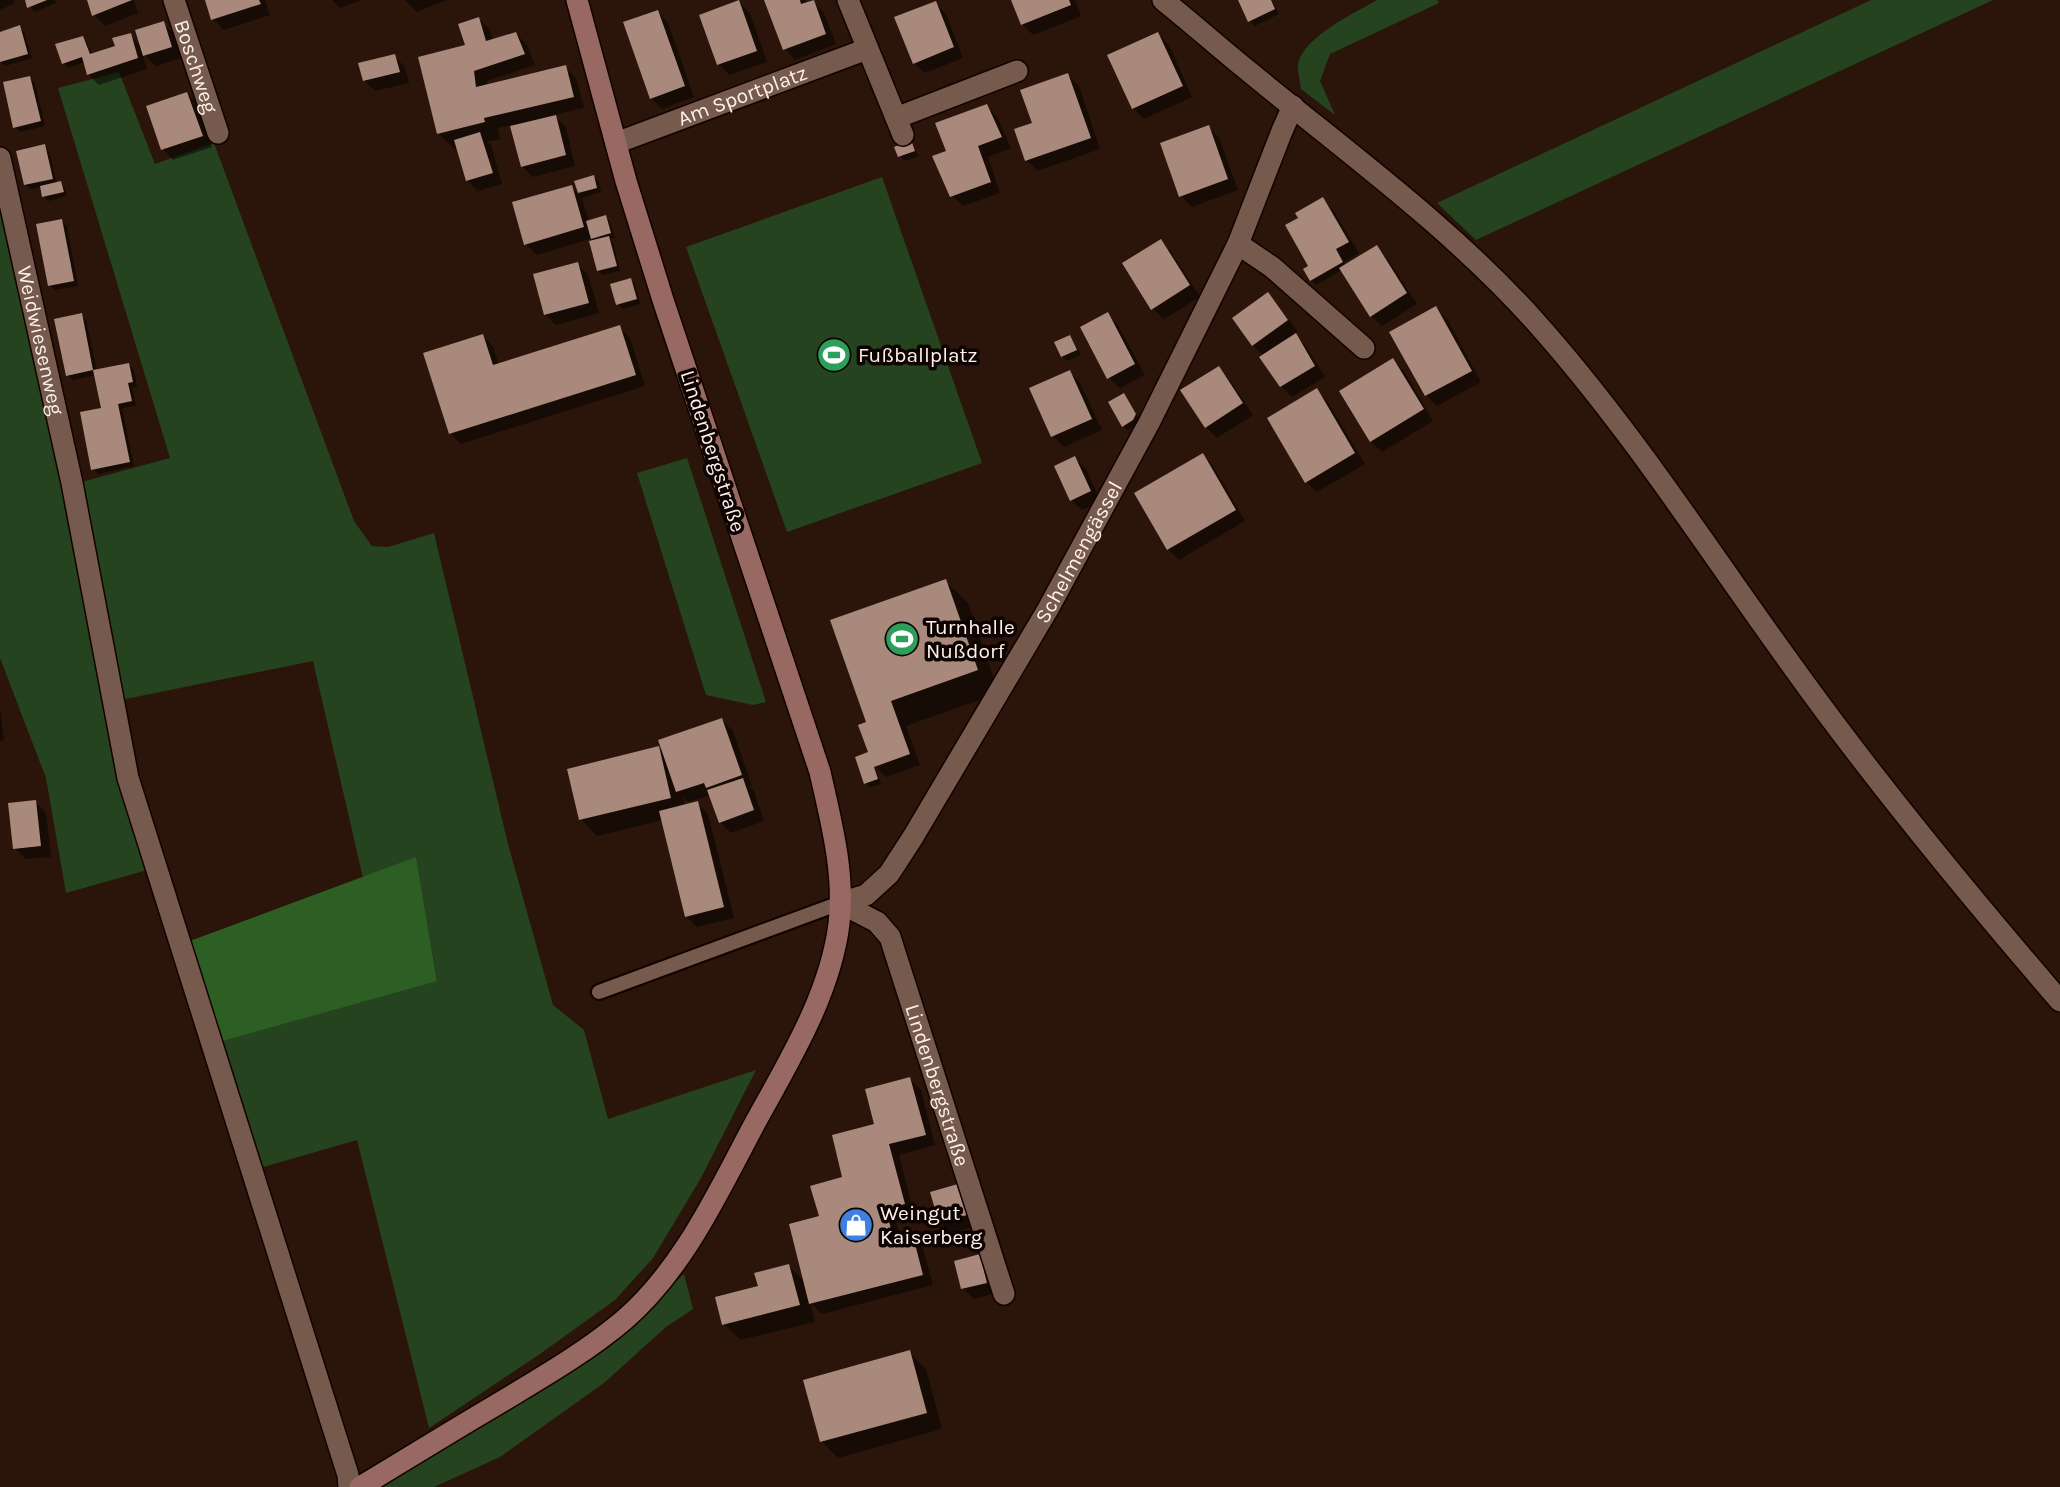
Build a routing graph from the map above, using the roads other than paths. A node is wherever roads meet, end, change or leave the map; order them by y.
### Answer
1 (174, 0) edge
2 (577, 0) edge
3 (848, 0) edge
4 (1163, 0) edge
5 (867, 49) junction
6 (1017, 71) dead end
7 (1293, 106) junction
8 (218, 134) dead end
9 (616, 143) junction
10 (0, 158) edge
11 (1238, 244) junction
12 (1364, 348) dead end
13 (840, 903) junction
14 (599, 992) dead end
15 (2060, 1001) edge
16 (1004, 1294) dead end
17 (349, 1487) edge
18 (360, 1487) edge

1 - 8 street, Boschweg
2 - 9 main road, Lindenbergstraße
3 - 5 street
4 - 7 street
5 - 6 street
5 - 9 street, Am Sportplatz
7 - 11 street, Schelmengässel
7 - 15 street
9 - 13 main road, Lindenbergstraße
10 - 17 street, Weidwiesenweg
11 - 12 street
11 - 13 street, Schelmengässel
13 - 14 lane
13 - 16 street, Lindenbergstraße
13 - 18 main road, Lindenbergstraße

